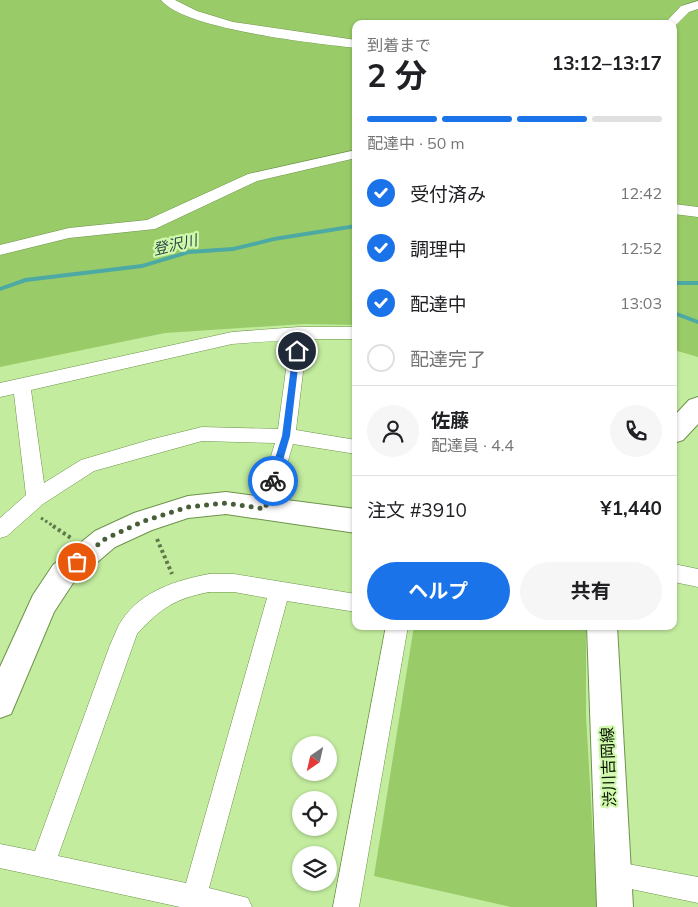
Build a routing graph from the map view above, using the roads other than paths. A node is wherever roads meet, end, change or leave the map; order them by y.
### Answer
1 (167, 0) edge
2 (698, 5) edge
3 (674, 20) edge
4 (352, 43) edge
5 (352, 155) edge
6 (677, 209) edge
7 (698, 212) edge
8 (0, 250) edge
9 (352, 333) edge
10 (299, 334) junction
11 (22, 385) junction
12 (0, 390) edge
13 (698, 407) edge
14 (677, 430) edge
15 (286, 436) junction
16 (352, 446) edge
17 (36, 506) junction
18 (265, 509) junction
19 (352, 520) edge
20 (0, 530) edge
21 (677, 574) edge
22 (698, 578) edge
23 (280, 590) junction
24 (352, 602) edge
25 (396, 630) edge
26 (602, 630) edge
27 (0, 703) edge
28 (0, 856) edge
29 (42, 865) junction
30 (612, 873) junction
31 (698, 890) edge
32 (194, 898) junction
33 (238, 907) edge
34 (346, 907) edge
35 (615, 907) edge

1 - 4 street
2 - 3 street
5 - 8 street
6 - 7 street
9 - 10 street
10 - 11 street
10 - 15 street
11 - 12 street
11 - 17 street
13 - 14 street
15 - 16 street
15 - 17 street
15 - 18 street
17 - 20 street
18 - 19 street
18 - 27 street
21 - 22 street
23 - 24 street
23 - 29 street
23 - 32 street
25 - 34 street
26 - 30 street, 渋川吉岡線
28 - 29 street
29 - 32 street
30 - 31 street
30 - 35 street, 渋川吉岡線
32 - 33 street

